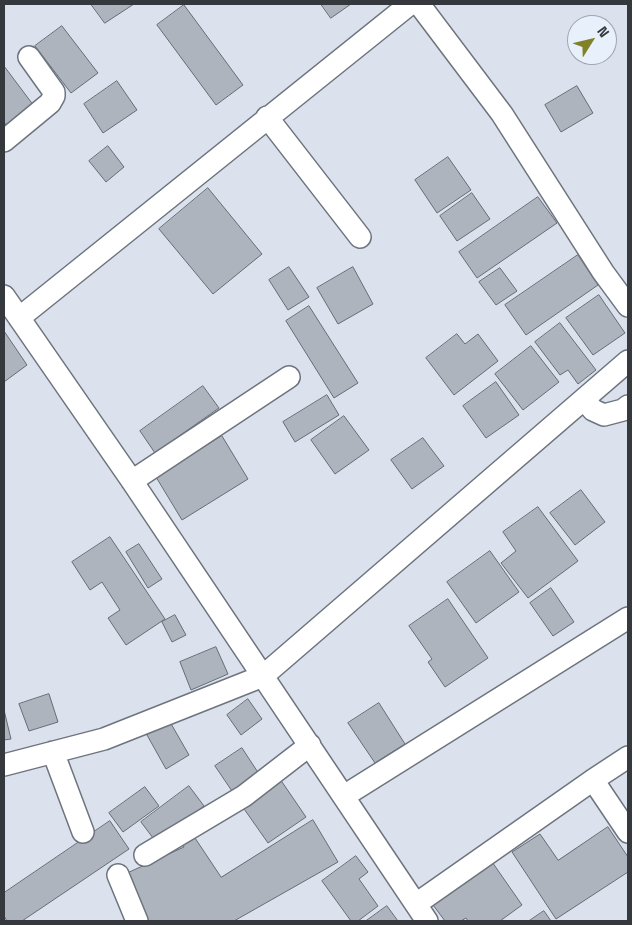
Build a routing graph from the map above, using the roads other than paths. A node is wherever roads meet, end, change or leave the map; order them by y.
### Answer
1 (410, 4) edge
2 (419, 4) edge
3 (29, 57) dead end
4 (267, 117) junction
5 (4, 140) edge
6 (360, 237) dead end
7 (4, 296) edge
8 (628, 306) edge
9 (19, 318) junction
10 (628, 361) edge
11 (289, 377) dead end
12 (584, 400) junction
13 (628, 406) edge
14 (132, 481) junction
15 (628, 618) edge
16 (263, 676) junction
17 (310, 745) junction
18 (53, 752) junction
19 (628, 757) edge
20 (4, 765) edge
21 (593, 780) junction
22 (344, 796) junction
23 (83, 832) dead end
24 (628, 832) edge
25 (145, 855) dead end
26 (118, 876) dead end
27 (421, 913) edge
28 (137, 921) edge

1 - 4 street
2 - 8 street
3 - 5 street
4 - 6 street
4 - 9 street
7 - 9 street
9 - 14 street
10 - 12 street
11 - 14 street
12 - 13 street
12 - 16 street
14 - 16 street
15 - 22 street
16 - 17 street
16 - 18 street
17 - 22 street
17 - 25 street
18 - 20 street
18 - 23 street
19 - 21 street
21 - 24 street
21 - 27 street
22 - 27 street
26 - 28 street

